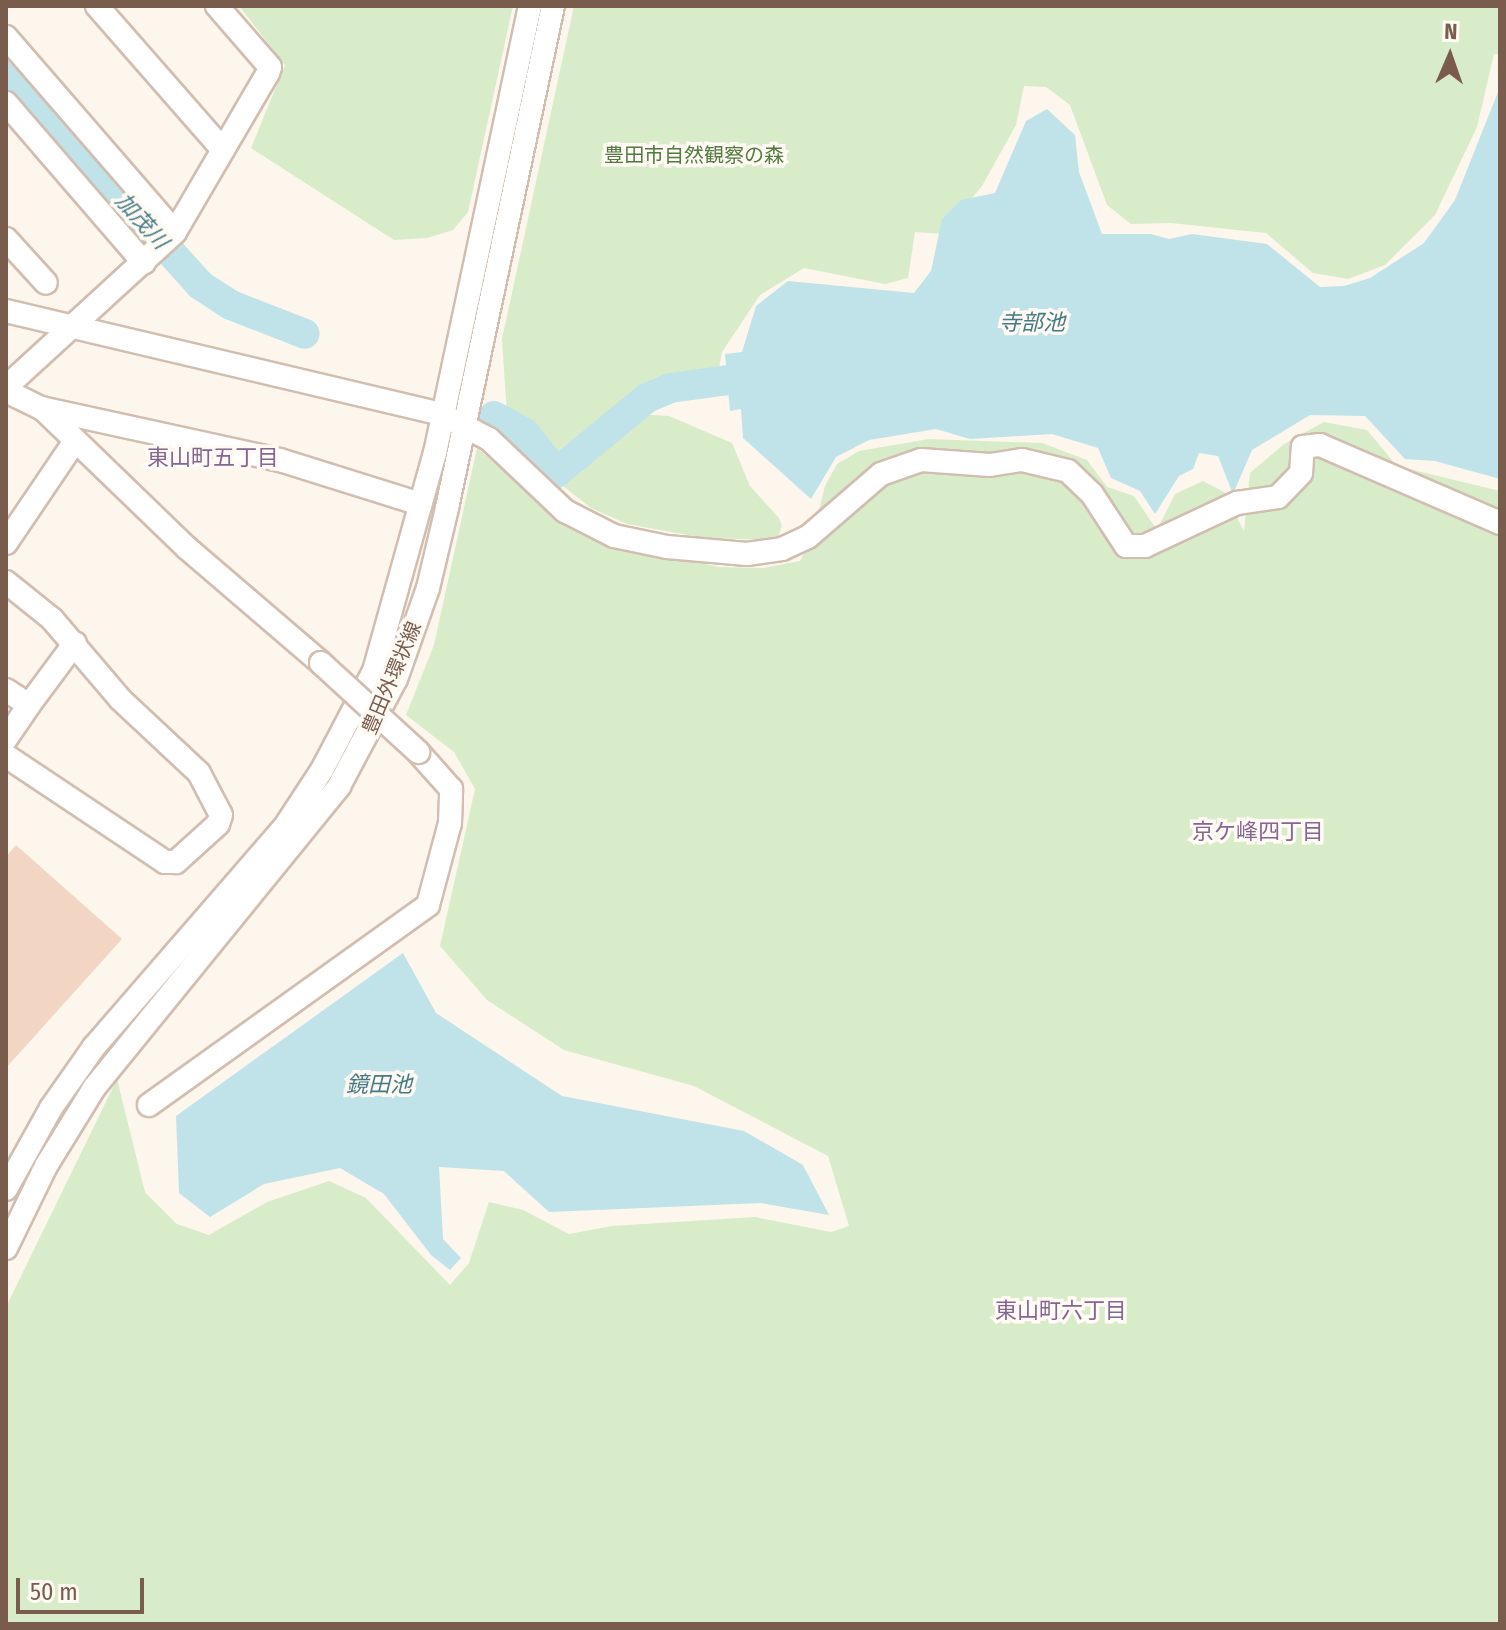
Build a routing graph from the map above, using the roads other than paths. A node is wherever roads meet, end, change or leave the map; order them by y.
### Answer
1 (97, 6) edge
2 (217, 6) edge
3 (530, 6) edge
4 (553, 6) edge
5 (6, 37) edge
6 (6, 103) edge
7 (223, 150) junction
8 (174, 232) junction
9 (9, 249) edge
10 (144, 262) junction
11 (46, 283) dead end
12 (6, 311) edge
13 (71, 327) junction
14 (6, 389) edge
15 (41, 408) junction
16 (441, 414) junction
17 (465, 424) junction
18 (75, 441) junction
19 (420, 504) junction
20 (1500, 523) edge
21 (6, 543) edge
22 (6, 582) edge
23 (75, 643) junction
24 (6, 690) edge
25 (29, 705) junction
26 (6, 739) edge
27 (6, 756) edge
28 (149, 1105) dead end
29 (6, 1189) edge
30 (6, 1248) edge

1 - 7 street
2 - 7 street
3 - 16 street, 豊田外環状線
4 - 17 street, 豊田外環状線
5 - 8 street
6 - 10 street
7 - 8 street
8 - 10 street
9 - 11 street
10 - 13 street
12 - 13 street
13 - 14 street
13 - 16 street
14 - 15 street
15 - 18 street
15 - 19 street
16 - 17 street
16 - 19 street, 豊田外環状線
17 - 20 street
17 - 30 street, 豊田外環状線
18 - 21 street
18 - 28 street, bridge
19 - 29 street, 豊田外環状線
22 - 23 street
23 - 25 street
23 - 27 street
24 - 25 street
25 - 26 street

